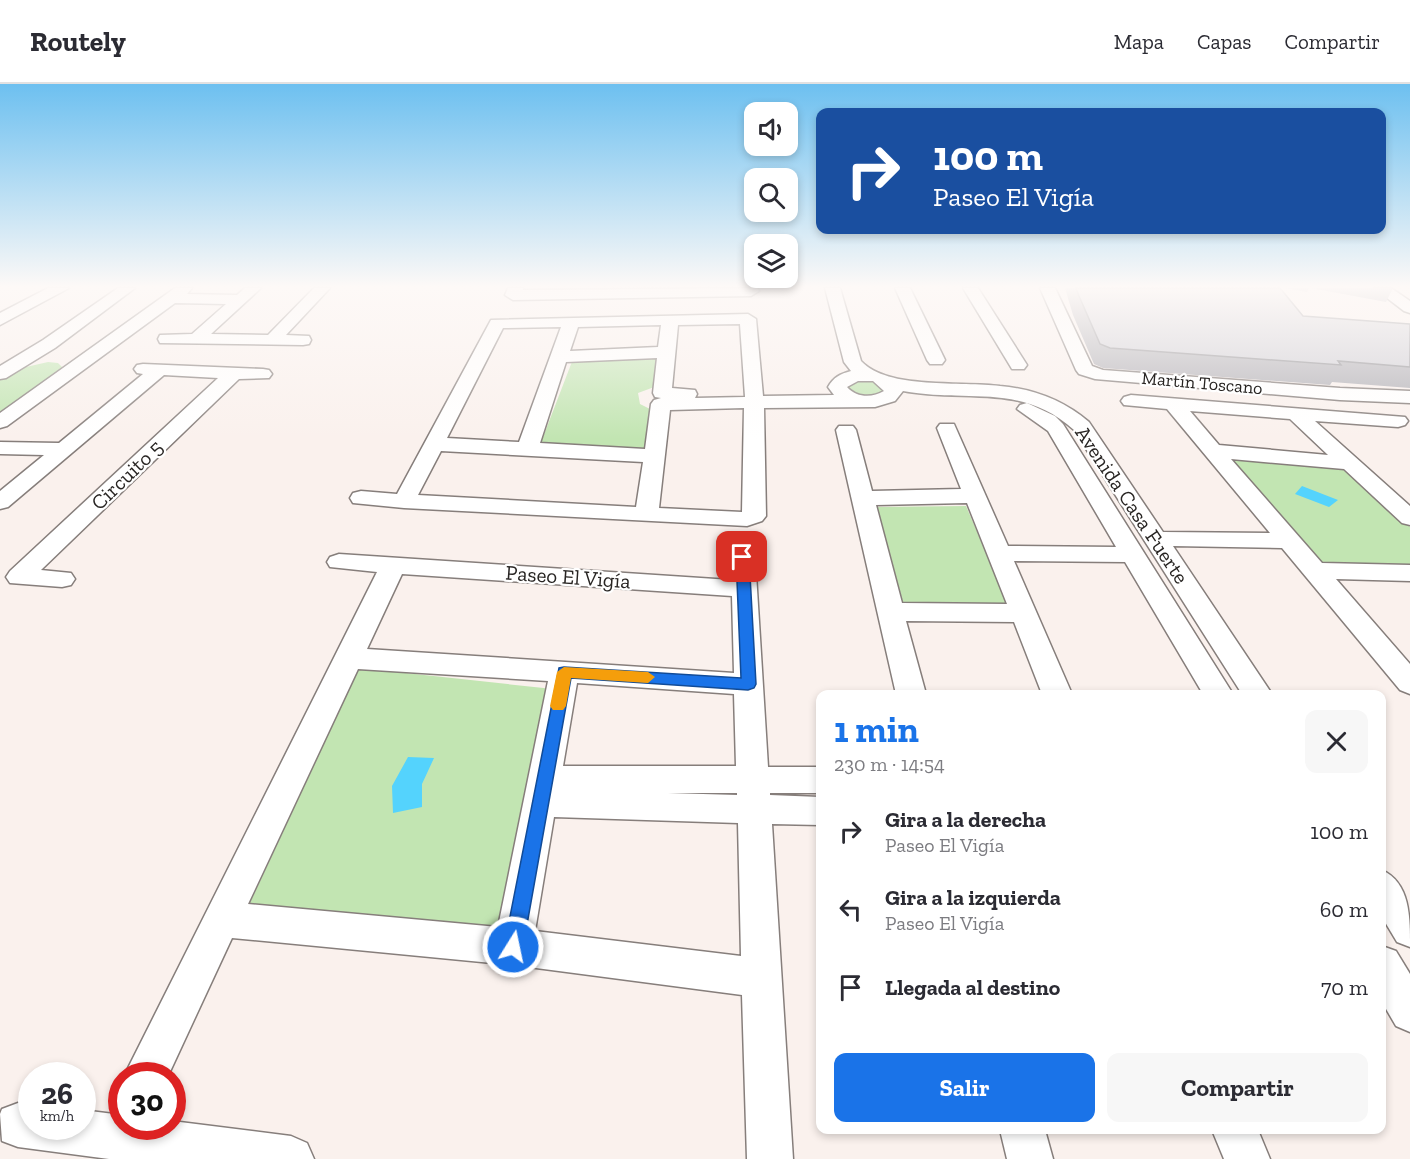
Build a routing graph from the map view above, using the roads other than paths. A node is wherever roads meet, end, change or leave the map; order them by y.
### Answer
1 (57, 338) edge
2 (115, 338) edge
3 (490, 338) edge
4 (565, 338) edge
5 (668, 338) edge
6 (751, 338) edge
7 (846, 338) edge
8 (926, 338) edge
9 (1002, 338) edge
10 (1070, 338) edge
11 (166, 339) dead end
12 (196, 339) joint
13 (272, 340) joint
14 (303, 340) dead end
15 (49, 344) junction
16 (107, 344) junction
17 (666, 352) junction
18 (559, 357) junction
19 (936, 360) dead end
20 (833, 363) dead end
21 (1018, 364) dead end
22 (132, 369) dead end
23 (159, 370) junction
24 (6, 371) edge
25 (234, 372) junction
26 (67, 374) junction
27 (263, 374) dead end
28 (880, 386) junction
29 (843, 391) junction
30 (1410, 396) edge
31 (753, 399) junction
32 (1131, 401) dead end
33 (1173, 404) junction
34 (1382, 408) dead end
35 (1295, 414) junction
36 (0, 422) edge
37 (1404, 426) edge
38 (947, 428) dead end
39 (846, 430) dead end
40 (435, 444) junction
41 (0, 448) edge
42 (527, 450) junction
43 (1214, 452) junction
44 (55, 456) junction
45 (654, 456) junction
46 (0, 462) edge
47 (1350, 463) junction
48 (1087, 478) junction
49 (1116, 478) junction
50 (975, 496) junction
51 (361, 498) dead end
52 (863, 498) junction
53 (404, 501) junction
54 (0, 502) edge
55 (647, 514) junction
56 (1410, 518) edge
57 (1152, 534) junction
58 (1285, 536) junction
59 (995, 545) junction
60 (1128, 546) junction
61 (339, 562) dead end
62 (393, 566) junction
63 (1316, 571) junction
64 (1410, 573) edge
65 (10, 577) edge
66 (62, 579) dead end
67 (891, 612) junction
68 (1023, 613) junction
69 (1399, 656) edge
70 (348, 658) junction
71 (564, 672) junction
72 (1410, 682) edge
73 (748, 684) junction
74 (910, 690) edge
75 (1055, 690) edge
76 (1216, 690) edge
77 (1254, 690) edge
78 (816, 781) edge
79 (542, 791) junction
80 (753, 794) junction
81 (816, 810) edge
82 (1386, 892) edge
83 (221, 919) junction
84 (1410, 929) edge
85 (513, 947) junction
86 (1386, 972) edge
87 (762, 978) junction
88 (1410, 1012) edge
89 (152, 1062) edge
90 (1024, 1134) edge
91 (1237, 1134) edge
92 (178, 1140) edge
93 (291, 1159) edge
94 (770, 1159) edge
95 (1030, 1159) edge
96 (1247, 1159) edge

1 - 15 street
2 - 16 street
3 - 40 street
4 - 18 street
5 - 17 street
6 - 31 street
7 - 28 street, Avenida Casa Fuerte
8 - 19 street
9 - 21 street
10 - 30 street, Martín Toscano
11 - 12 street
12 - 13 street
13 - 14 street
15 - 16 street
15 - 24 street
16 - 26 street
17 - 18 street
17 - 31 street
18 - 42 street
20 - 29 street
22 - 23 street
23 - 25 street
23 - 44 street
24 - 26 street
25 - 27 street
25 - 65 street, Circuito 5
26 - 36 street
28 - 29 street
28 - 29 street
28 - 48 street, Avenida Casa Fuerte
28 - 49 street, Avenida Casa Fuerte
29 - 31 street
31 - 45 street
31 - 55 street
32 - 33 street
33 - 35 street
33 - 43 street
34 - 37 street
35 - 37 street
35 - 47 street
38 - 50 street
39 - 52 street
40 - 42 street
40 - 53 street
41 - 44 street
42 - 45 street
43 - 47 street
43 - 58 street
44 - 46 street
44 - 54 street
45 - 55 street
47 - 56 street
48 - 49 street
48 - 60 street, Avenida Casa Fuerte
49 - 57 street, Avenida Casa Fuerte
50 - 52 street
50 - 59 street
51 - 53 street
52 - 67 street
53 - 55 street
57 - 58 street
57 - 58 street
57 - 77 street, Avenida Casa Fuerte
58 - 63 street
59 - 60 street
59 - 68 street
60 - 76 street, Avenida Casa Fuerte
61 - 62 street, Paseo El Vigía
62 - 70 street
62 - 73 street, Paseo El Vigía
63 - 64 street
63 - 69 street
65 - 66 street, Circuito 5
67 - 68 street
67 - 74 street
68 - 75 street
69 - 72 street
70 - 71 street
70 - 83 street
71 - 73 street
71 - 79 street
73 - 80 street, Paseo El Vigía
78 - 80 street
79 - 80 street
79 - 85 street
80 - 81 street
80 - 87 street, Paseo El Vigía
82 - 84 street
83 - 85 street
83 - 89 street
85 - 87 street
86 - 88 street
87 - 94 street, Paseo El Vigía
90 - 95 street
91 - 96 street
92 - 93 street

